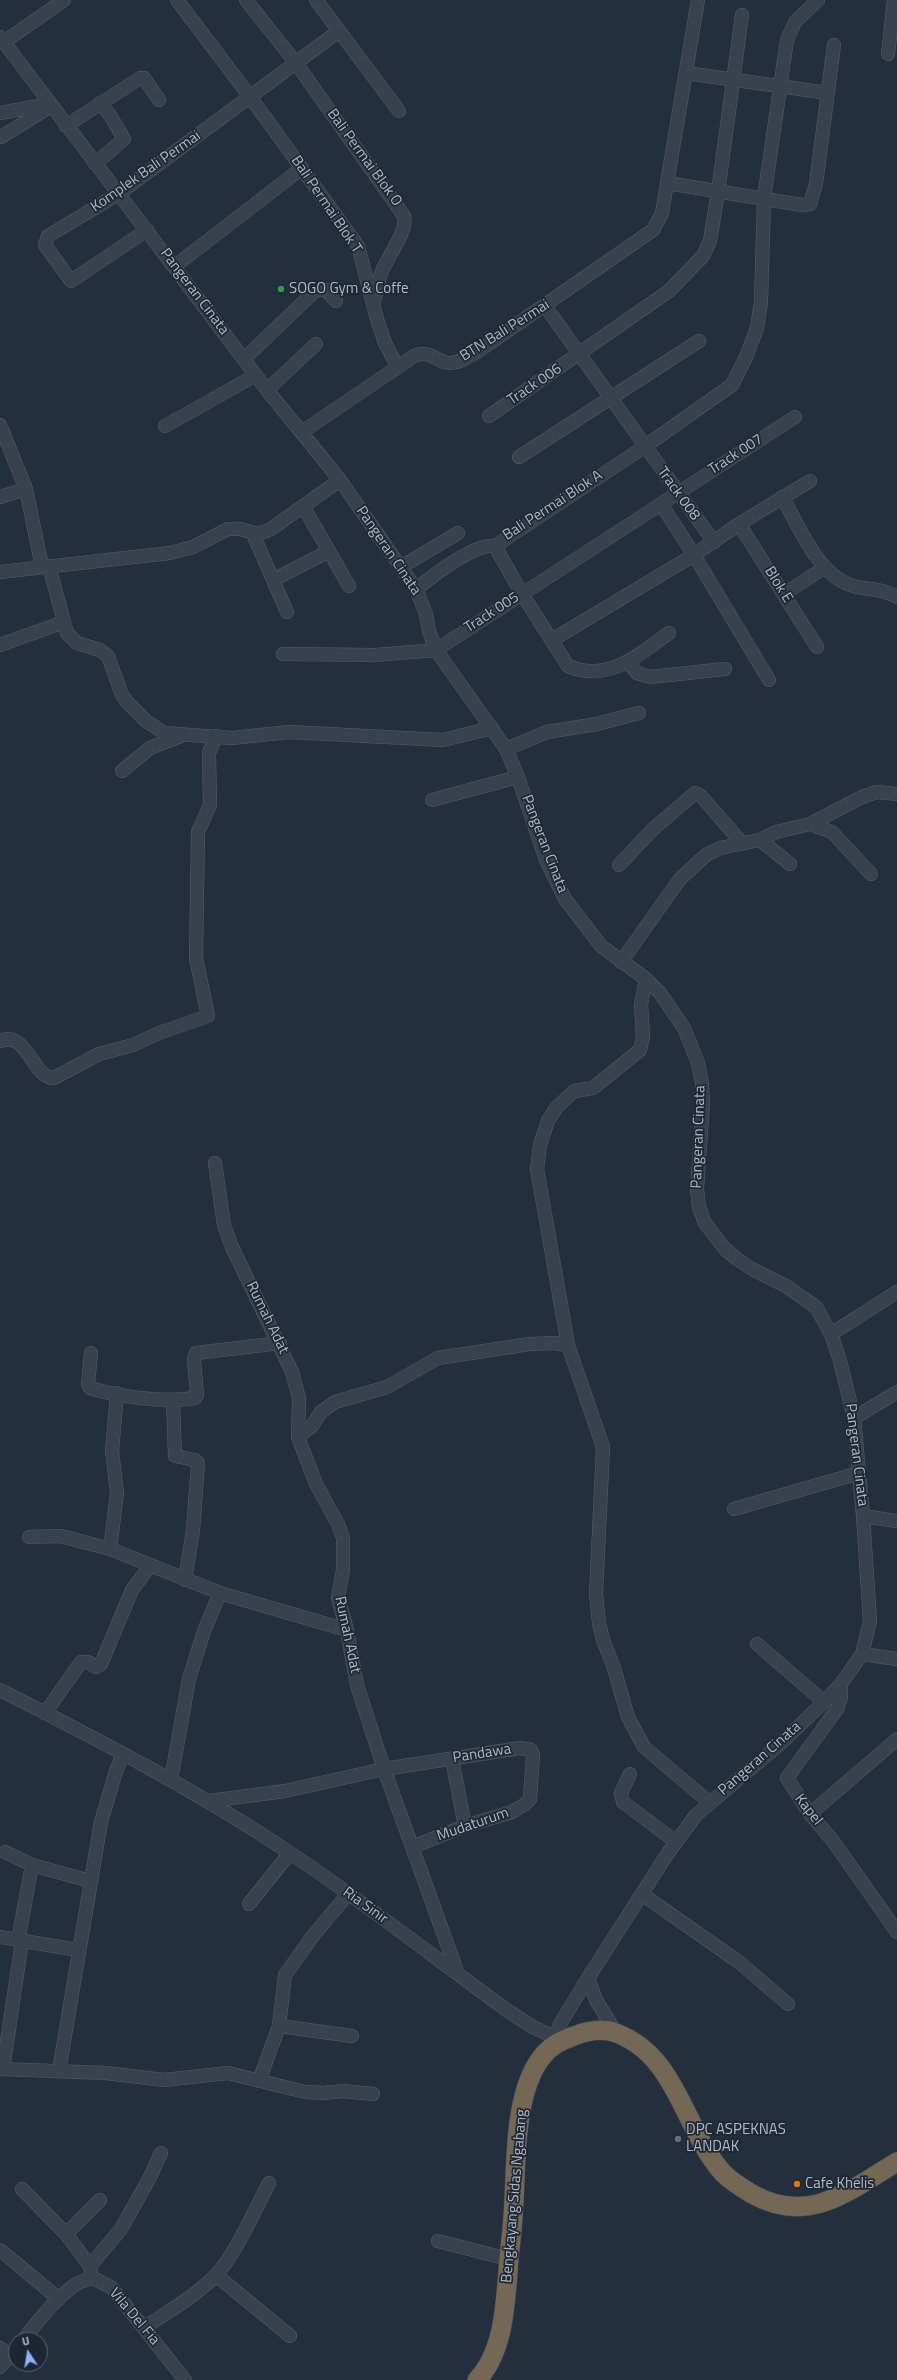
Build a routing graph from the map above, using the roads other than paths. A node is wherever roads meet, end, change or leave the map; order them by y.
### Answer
1 (64, 0) edge
2 (177, 0) edge
3 (246, 0) edge
4 (316, 0) edge
5 (698, 0) edge
6 (818, 0) edge
7 (894, 0) edge
8 (742, 15) dead end
9 (339, 31) junction
10 (2, 39) edge
11 (834, 45) dead end
12 (888, 54) dead end
13 (296, 64) junction
14 (686, 73) junction
15 (733, 80) junction
16 (780, 86) junction
17 (828, 93) junction
18 (251, 98) junction
19 (159, 100) dead end
20 (100, 103) junction
21 (50, 105) junction
22 (399, 111) dead end
23 (0, 113) edge
24 (66, 126) junction
25 (1, 137) dead end
26 (95, 164) junction
27 (302, 168) junction
28 (667, 184) junction
29 (718, 192) junction
30 (118, 194) junction
31 (764, 198) junction
32 (147, 230) junction
33 (175, 266) junction
34 (336, 301) dead end
35 (374, 304) junction
36 (545, 306) junction
37 (699, 341) dead end
38 (316, 344) dead end
39 (581, 354) junction
40 (244, 358) junction
41 (397, 366) junction
42 (256, 375) junction
43 (267, 390) junction
44 (610, 399) junction
45 (489, 416) dead end
46 (795, 417) dead end
47 (165, 426) dead end
48 (1, 430) edge
49 (302, 432) junction
50 (644, 447) junction
51 (519, 457) dead end
52 (340, 480) junction
53 (810, 481) dead end
54 (26, 489) junction
55 (677, 494) junction
56 (782, 497) junction
57 (0, 498) edge
58 (661, 504) junction
59 (304, 506) junction
60 (739, 524) junction
61 (458, 532) dead end
62 (253, 534) junction
63 (714, 542) junction
64 (495, 546) junction
65 (329, 551) junction
66 (694, 555) junction
67 (46, 566) junction
68 (401, 567) junction
69 (824, 568) junction
70 (0, 572) edge
71 (273, 580) junction
72 (349, 586) dead end
73 (416, 588) junction
74 (522, 594) junction
75 (784, 594) junction
76 (897, 598) edge
77 (287, 612) dead end
78 (64, 622) junction
79 (669, 633) dead end
80 (552, 640) junction
81 (0, 646) edge
82 (817, 647) dead end
83 (436, 650) junction
84 (283, 654) dead end
85 (628, 662) junction
86 (725, 669) dead end
87 (769, 680) dead end
88 (639, 713) dead end
89 (492, 728) junction
90 (183, 736) junction
91 (216, 736) junction
92 (506, 749) junction
93 (122, 771) dead end
94 (518, 777) junction
95 (891, 793) edge
96 (432, 800) dead end
97 (810, 824) junction
98 (760, 840) junction
99 (742, 843) junction
100 (790, 864) dead end
101 (619, 865) dead end
102 (871, 874) dead end
103 (621, 962) junction
104 (646, 979) junction
105 (0, 1041) edge
106 (215, 1163) dead end
107 (897, 1292) edge
108 (831, 1334) junction
109 (280, 1343) junction
110 (568, 1345) junction
111 (90, 1353) dead end
112 (897, 1392) edge
113 (117, 1393) junction
114 (172, 1400) junction
115 (854, 1418) junction
116 (298, 1437) junction
117 (860, 1473) junction
118 (734, 1509) dead end
119 (863, 1516) junction
120 (897, 1521) edge
121 (30, 1537) dead end
122 (110, 1549) junction
123 (150, 1566) junction
124 (185, 1580) junction
125 (220, 1593) junction
126 (347, 1630) junction
127 (757, 1644) dead end
128 (862, 1654) junction
129 (897, 1659) edge
130 (841, 1684) junction
131 (0, 1690) edge
132 (824, 1702) junction
133 (45, 1713) junction
134 (897, 1739) edge
135 (124, 1754) junction
136 (452, 1759) junction
137 (384, 1769) junction
138 (630, 1774) dead end
139 (171, 1780) junction
140 (530, 1798) joint
141 (209, 1801) junction
142 (709, 1802) junction
143 (810, 1814) junction
144 (465, 1826) junction
145 (676, 1842) junction
146 (412, 1847) junction
147 (5, 1852) dead end
148 (290, 1853) junction
149 (32, 1865) junction
150 (90, 1881) junction
151 (348, 1894) junction
152 (642, 1894) junction
153 (249, 1904) dead end
154 (897, 1932) edge
155 (0, 1937) edge
156 (20, 1941) junction
157 (78, 1950) junction
158 (458, 1974) junction
159 (588, 1978) junction
160 (788, 2004) dead end
161 (278, 2026) junction
162 (616, 2033) junction
163 (352, 2036) dead end
164 (554, 2041) junction
165 (2, 2069) edge
166 (59, 2071) junction
167 (259, 2081) junction
168 (373, 2094) dead end
169 (161, 2153) dead end
170 (897, 2162) edge
171 (269, 2183) dead end
172 (22, 2189) dead end
173 (100, 2200) dead end
174 (66, 2234) junction
175 (438, 2241) dead end
176 (0, 2250) edge
177 (508, 2259) junction
178 (91, 2272) junction
179 (216, 2275) junction
180 (59, 2299) junction
181 (145, 2327) junction
182 (30, 2332) edge
183 (290, 2336) dead end
184 (8, 2351) edge
185 (0, 2367) edge
186 (185, 2380) edge
187 (477, 2380) edge

1 - 10 street
2 - 18 street, Bali Permai Blok T
3 - 13 street, Bali Permai Blok O
4 - 9 street
5 - 14 street, BTN Bali Permai
6 - 16 street
7 - 12 street
8 - 15 street, Track 006
9 - 13 street, Komplek Bali Permai
9 - 22 street
10 - 21 street, Pangeran Cinata
11 - 17 street
13 - 18 street, Komplek Bali Permai
13 - 35 street, Bali Permai Blok O
14 - 15 street
14 - 28 street, BTN Bali Permai
15 - 16 street
15 - 29 street, Track 006
16 - 17 street
16 - 31 street
17 - 31 street
18 - 27 street, Bali Permai Blok T
18 - 30 street, Komplek Bali Permai
19 - 20 street
20 - 24 street
20 - 26 street
21 - 23 street
21 - 24 street, Pangeran Cinata
21 - 25 street
24 - 26 street, Pangeran Cinata
26 - 30 street, Pangeran Cinata
27 - 33 street
27 - 35 street, Bali Permai Blok T
28 - 29 street
28 - 36 street, BTN Bali Permai
29 - 31 street
29 - 39 street, Track 006
30 - 32 street, Pangeran Cinata
30 - 32 street, Komplek Bali Permai
31 - 50 street, Bali Permai Blok A
32 - 33 street, Pangeran Cinata
33 - 40 street, Pangeran Cinata
34 - 40 street
35 - 41 street, Bali Permai Blok T
36 - 39 street, Track 008
36 - 41 street, BTN Bali Permai
37 - 44 street
38 - 43 street
39 - 44 street, Track 008
39 - 45 street, Track 006
40 - 42 street, Pangeran Cinata
41 - 49 street, BTN Bali Permai
42 - 43 street, Pangeran Cinata
42 - 47 street
43 - 49 street, Pangeran Cinata
44 - 50 street, Track 008
44 - 51 street
46 - 55 street, Track 007
48 - 54 street
49 - 52 street, Pangeran Cinata
50 - 55 street, Track 008
50 - 64 street, Bali Permai Blok A
52 - 59 street
52 - 68 street, Pangeran Cinata
53 - 56 street
54 - 57 street
54 - 67 street
55 - 58 street, Track 005
55 - 63 street, Track 008
56 - 60 street
56 - 69 street
58 - 66 street
58 - 74 street, Track 005
59 - 62 street
59 - 65 street
60 - 63 street
60 - 75 street, Blok E
61 - 68 street
62 - 67 street
62 - 71 street
63 - 66 street
64 - 73 street
64 - 74 street, Bali Permai Blok A
65 - 71 street
65 - 72 street
66 - 80 street
66 - 87 street
67 - 70 street
67 - 78 street
68 - 73 street, Pangeran Cinata
69 - 75 street
69 - 76 street
71 - 77 street
73 - 83 street, Pangeran Cinata
74 - 80 street, Bali Permai Blok A
74 - 83 street, Track 005
75 - 82 street, Blok E
78 - 81 street
78 - 90 street
79 - 85 street, Bali Permai Blok A
80 - 85 street, Bali Permai Blok A
83 - 84 street, Track 005
83 - 89 street, Pangeran Cinata
85 - 86 street
88 - 92 street
89 - 91 street
89 - 92 street, Pangeran Cinata
90 - 91 street
90 - 93 street
91 - 105 street
92 - 94 street, Pangeran Cinata
94 - 96 street
94 - 103 street, Pangeran Cinata
95 - 97 street
97 - 98 street
97 - 102 street
98 - 99 street
98 - 100 street
99 - 101 street
99 - 103 street
103 - 104 street, Pangeran Cinata
104 - 108 street, Pangeran Cinata
104 - 110 street
106 - 109 street, Rumah Adat
107 - 108 street
108 - 115 street, Pangeran Cinata
109 - 114 street
109 - 116 street, Rumah Adat
110 - 116 street
110 - 142 street
111 - 113 street
112 - 115 street
113 - 114 street
113 - 122 street
114 - 124 street
115 - 117 street, Pangeran Cinata
116 - 126 street, Rumah Adat
117 - 118 street
117 - 119 street, Pangeran Cinata
119 - 120 street
119 - 128 street, Pangeran Cinata
121 - 122 street
122 - 123 street
123 - 124 street
123 - 133 street
124 - 125 street
125 - 126 street
125 - 139 street
126 - 137 street, Rumah Adat
127 - 132 street
128 - 129 street
128 - 130 street, Pangeran Cinata
130 - 132 street, Pangeran Cinata
130 - 143 street, Kapel
131 - 133 street, Ria Sinir
132 - 142 street, Pangeran Cinata
133 - 135 street, Ria Sinir
134 - 143 street
135 - 139 street, Ria Sinir
135 - 150 street
136 - 137 street, Pandawa
136 - 140 street, Pandawa
136 - 144 street
137 - 141 street, Pandawa
137 - 146 street, Rumah Adat
138 - 145 street
139 - 141 street, Ria Sinir
140 - 144 street, Mudaturum
141 - 148 street, Ria Sinir
142 - 145 street, Pangeran Cinata
143 - 154 street, Kapel
144 - 146 street, Mudaturum
145 - 152 street, Pangeran Cinata
146 - 158 street, Rumah Adat
147 - 149 street
148 - 151 street, Ria Sinir
148 - 153 street
149 - 150 street
149 - 156 street
150 - 157 street
151 - 158 street, Ria Sinir
151 - 161 street
152 - 159 street, Pangeran Cinata
152 - 160 street
155 - 156 street
156 - 157 street
156 - 165 street
157 - 166 street
158 - 164 street, Ria Sinir
159 - 162 street
159 - 164 street, Pangeran Cinata
161 - 163 street
161 - 167 street
162 - 164 highway, Bengkayang Sidas Ngabang
162 - 170 highway, Bengkayang Sidas Ngabang
164 - 177 highway, Bengkayang Sidas Ngabang
165 - 166 street
166 - 167 street
167 - 168 street
169 - 178 street
171 - 179 street
172 - 174 street
173 - 174 street
174 - 178 street
175 - 177 street
176 - 180 street
177 - 187 highway, Bengkayang Sidas Ngabang
178 - 180 street, Vila Del Fia
178 - 181 street, Vila Del Fia
179 - 181 street
179 - 183 street
180 - 182 street, Vila Del Fia
181 - 186 street, Vila Del Fia
184 - 185 street

